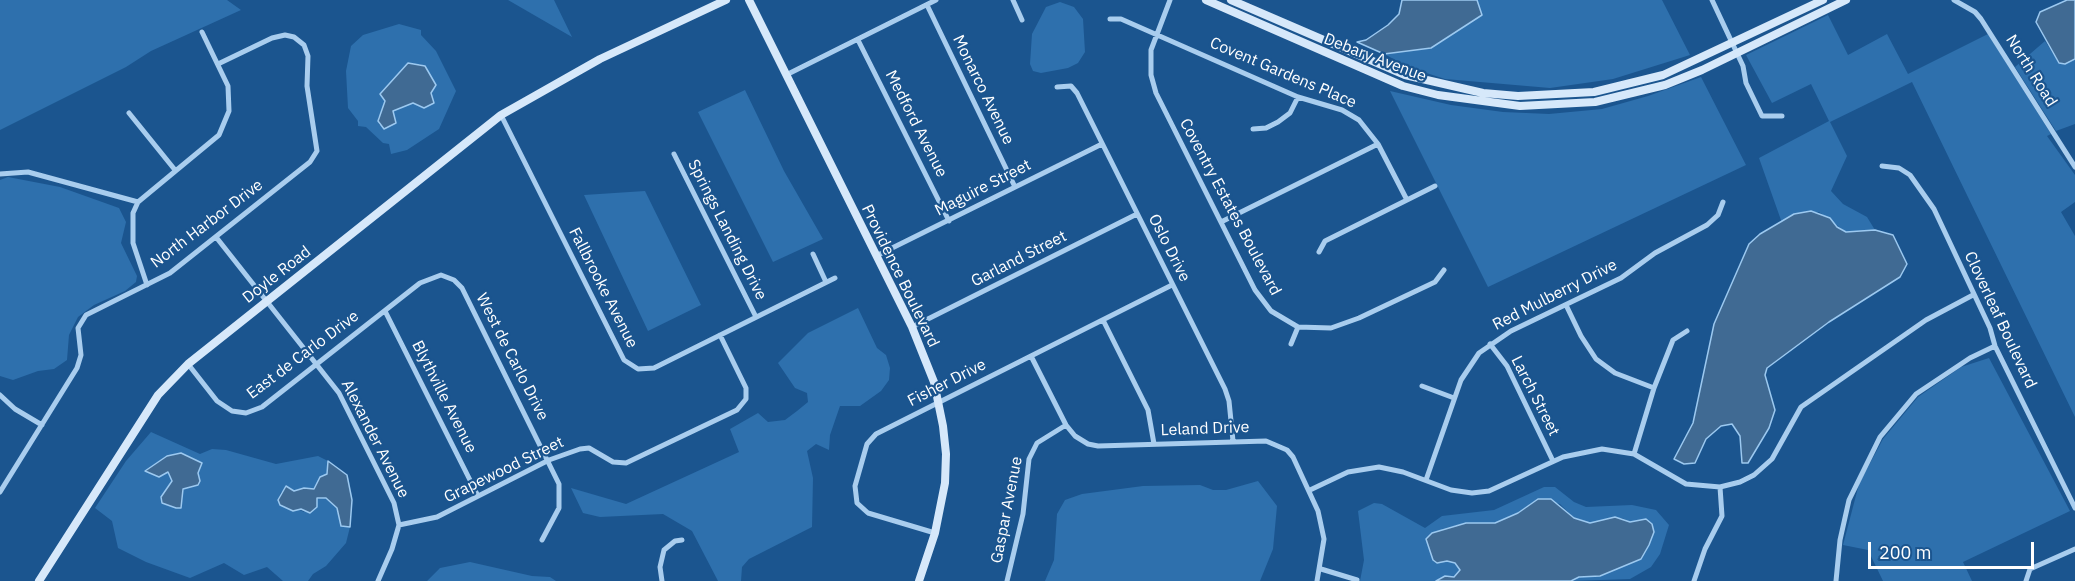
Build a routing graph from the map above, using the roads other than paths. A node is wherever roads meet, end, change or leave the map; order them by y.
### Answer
1 (726, 0) edge
2 (749, 0) edge
3 (936, 0) edge
4 (1012, 0) edge
5 (1170, 0) edge
6 (1206, 0) edge
7 (1232, 0) edge
8 (1712, 0) edge
9 (1823, 0) edge
10 (1846, 0) edge
11 (1954, 0) edge
12 (927, 5) junction
13 (1110, 19) dead end
14 (1023, 20) dead end
15 (202, 33) dead end
16 (1156, 33) junction
17 (858, 40) junction
18 (1733, 44) junction
19 (1737, 53) junction
20 (218, 64) junction
21 (786, 75) junction
22 (1058, 87) dead end
23 (1298, 97) junction
24 (129, 113) dead end
25 (501, 115) junction
26 (1782, 116) dead end
27 (1253, 129) dead end
28 (1102, 144) junction
29 (1378, 144) junction
30 (674, 154) dead end
31 (1881, 166) dead end
32 (2075, 167) edge
33 (175, 170) junction
34 (0, 174) edge
35 (1435, 186) dead end
36 (1015, 187) junction
37 (1407, 200) junction
38 (138, 201) junction
39 (1723, 202) dead end
40 (1137, 214) junction
41 (949, 221) junction
42 (1221, 222) junction
43 (216, 237) junction
44 (1319, 252) dead end
45 (813, 254) dead end
46 (876, 256) junction
47 (1444, 270) dead end
48 (441, 275) joint
49 (835, 278) dead end
50 (826, 282) junction
51 (147, 285) junction
52 (1172, 285) junction
53 (1973, 295) junction
54 (266, 300) junction
55 (1566, 305) junction
56 (385, 311) junction
57 (756, 317) junction
58 (1102, 320) junction
59 (912, 327) junction
60 (1298, 327) junction
61 (1687, 331) dead end
62 (720, 335) junction
63 (1291, 344) dead end
64 (1490, 344) junction
65 (1995, 346) junction
66 (1031, 356) junction
67 (188, 364) junction
68 (317, 364) junction
69 (1422, 386) dead end
70 (1654, 388) junction
71 (0, 395) edge
72 (1454, 399) junction
73 (940, 402) junction
74 (42, 424) junction
75 (1066, 426) junction
76 (1233, 441) junction
77 (1154, 444) junction
78 (1634, 453) junction
79 (549, 460) junction
80 (1553, 461) junction
81 (1426, 480) junction
82 (1720, 488) junction
83 (1310, 490) junction
84 (0, 492) edge
85 (478, 496) junction
86 (2075, 508) edge
87 (399, 525) junction
88 (935, 533) junction
89 (542, 540) dead end
90 (682, 540) dead end
91 (2075, 549) edge
92 (1321, 569) junction
93 (1357, 580) edge
94 (2026, 580) edge
95 (39, 581) edge
96 (378, 581) edge
97 (662, 581) edge
98 (919, 581) edge
99 (1006, 581) edge
100 (1317, 581) edge
101 (1694, 581) edge
102 (1836, 581) edge

1 - 25 main road, Doyle Road
2 - 21 main road, Providence Boulevard
3 - 12 street
4 - 14 street
5 - 16 street, Coventry Estates Boulevard
6 - 19 main road, Debary Avenue
7 - 18 main road, Debary Avenue
8 - 18 street
9 - 18 main road, Debary Avenue
10 - 19 main road, Debary Avenue
11 - 32 street, North Road
12 - 17 street
12 - 36 street, Monarco Avenue
13 - 16 street, Covent Gardens Place
15 - 20 street
16 - 23 street, Covent Gardens Place
16 - 42 street, Coventry Estates Boulevard
17 - 21 street
17 - 41 street, Medford Avenue
18 - 19 street
19 - 26 street
20 - 33 street
20 - 43 street, North Harbor Drive
21 - 46 main road, Providence Boulevard
22 - 28 street, Oslo Drive
23 - 27 street
23 - 29 street, Covent Gardens Place
24 - 33 street
25 - 54 main road, Doyle Road
25 - 62 street, Fallbrooke Avenue
28 - 36 street, Maguire Street
28 - 40 street, Oslo Drive
29 - 37 street, Covent Gardens Place
29 - 42 street
30 - 57 street, Springs Landing Drive
31 - 53 street, Cloverleaf Boulevard
33 - 38 street
34 - 38 street
35 - 37 street
36 - 41 street, Maguire Street
37 - 44 street
38 - 51 street
39 - 55 street, Red Mulberry Drive
40 - 52 street, Oslo Drive
40 - 59 street, Garland Street
41 - 46 street, Maguire Street
42 - 60 street, Coventry Estates Boulevard
43 - 51 street, North Harbor Drive
43 - 54 street, Alexander Avenue
45 - 50 street
46 - 59 main road, Providence Boulevard
47 - 60 street, Coventry Estates Boulevard
48 - 56 street, East de Carlo Drive
48 - 79 street, West de Carlo Drive
49 - 50 street, Fallbrooke Avenue
50 - 57 street, Fallbrooke Avenue
51 - 74 street, North Harbor Drive
52 - 58 street, Fisher Drive
52 - 76 street, Oslo Drive
53 - 65 street, Cloverleaf Boulevard
53 - 82 street
54 - 67 main road, Doyle Road
54 - 68 street, Alexander Avenue
55 - 64 street, Red Mulberry Drive
55 - 70 street
56 - 68 street, East de Carlo Drive
56 - 85 street, Blythville Avenue
57 - 62 street, Fallbrooke Avenue
58 - 66 street, Fisher Drive
58 - 77 street
59 - 73 main road, Providence Boulevard
60 - 63 street
61 - 70 street
62 - 79 street, Grapewood Street
64 - 72 street, Red Mulberry Drive
64 - 80 street, Larch Street
65 - 86 street, Cloverleaf Boulevard
65 - 102 street
66 - 73 street, Fisher Drive
66 - 75 street, Leland Drive
67 - 68 street, East de Carlo Drive
67 - 95 main road, Doyle Road
68 - 87 street, Alexander Avenue
69 - 72 street
70 - 78 street
71 - 74 street
72 - 81 street, Red Mulberry Drive
73 - 88 main road, Providence Boulevard
73 - 88 street, Fisher Drive
74 - 84 street
75 - 77 street, Leland Drive
75 - 99 street, Gaspar Avenue
76 - 77 street, Leland Drive
76 - 83 street, Leland Drive
78 - 80 street
78 - 82 street
79 - 85 street, Grapewood Street
79 - 89 street, West de Carlo Drive
80 - 81 street
81 - 83 street
82 - 101 street
83 - 92 street, Leland Drive
85 - 87 street, Grapewood Street
87 - 96 street, Alexander Avenue
88 - 98 main road, Providence Boulevard
90 - 97 street
91 - 94 street
92 - 93 street
92 - 100 street, Leland Drive

